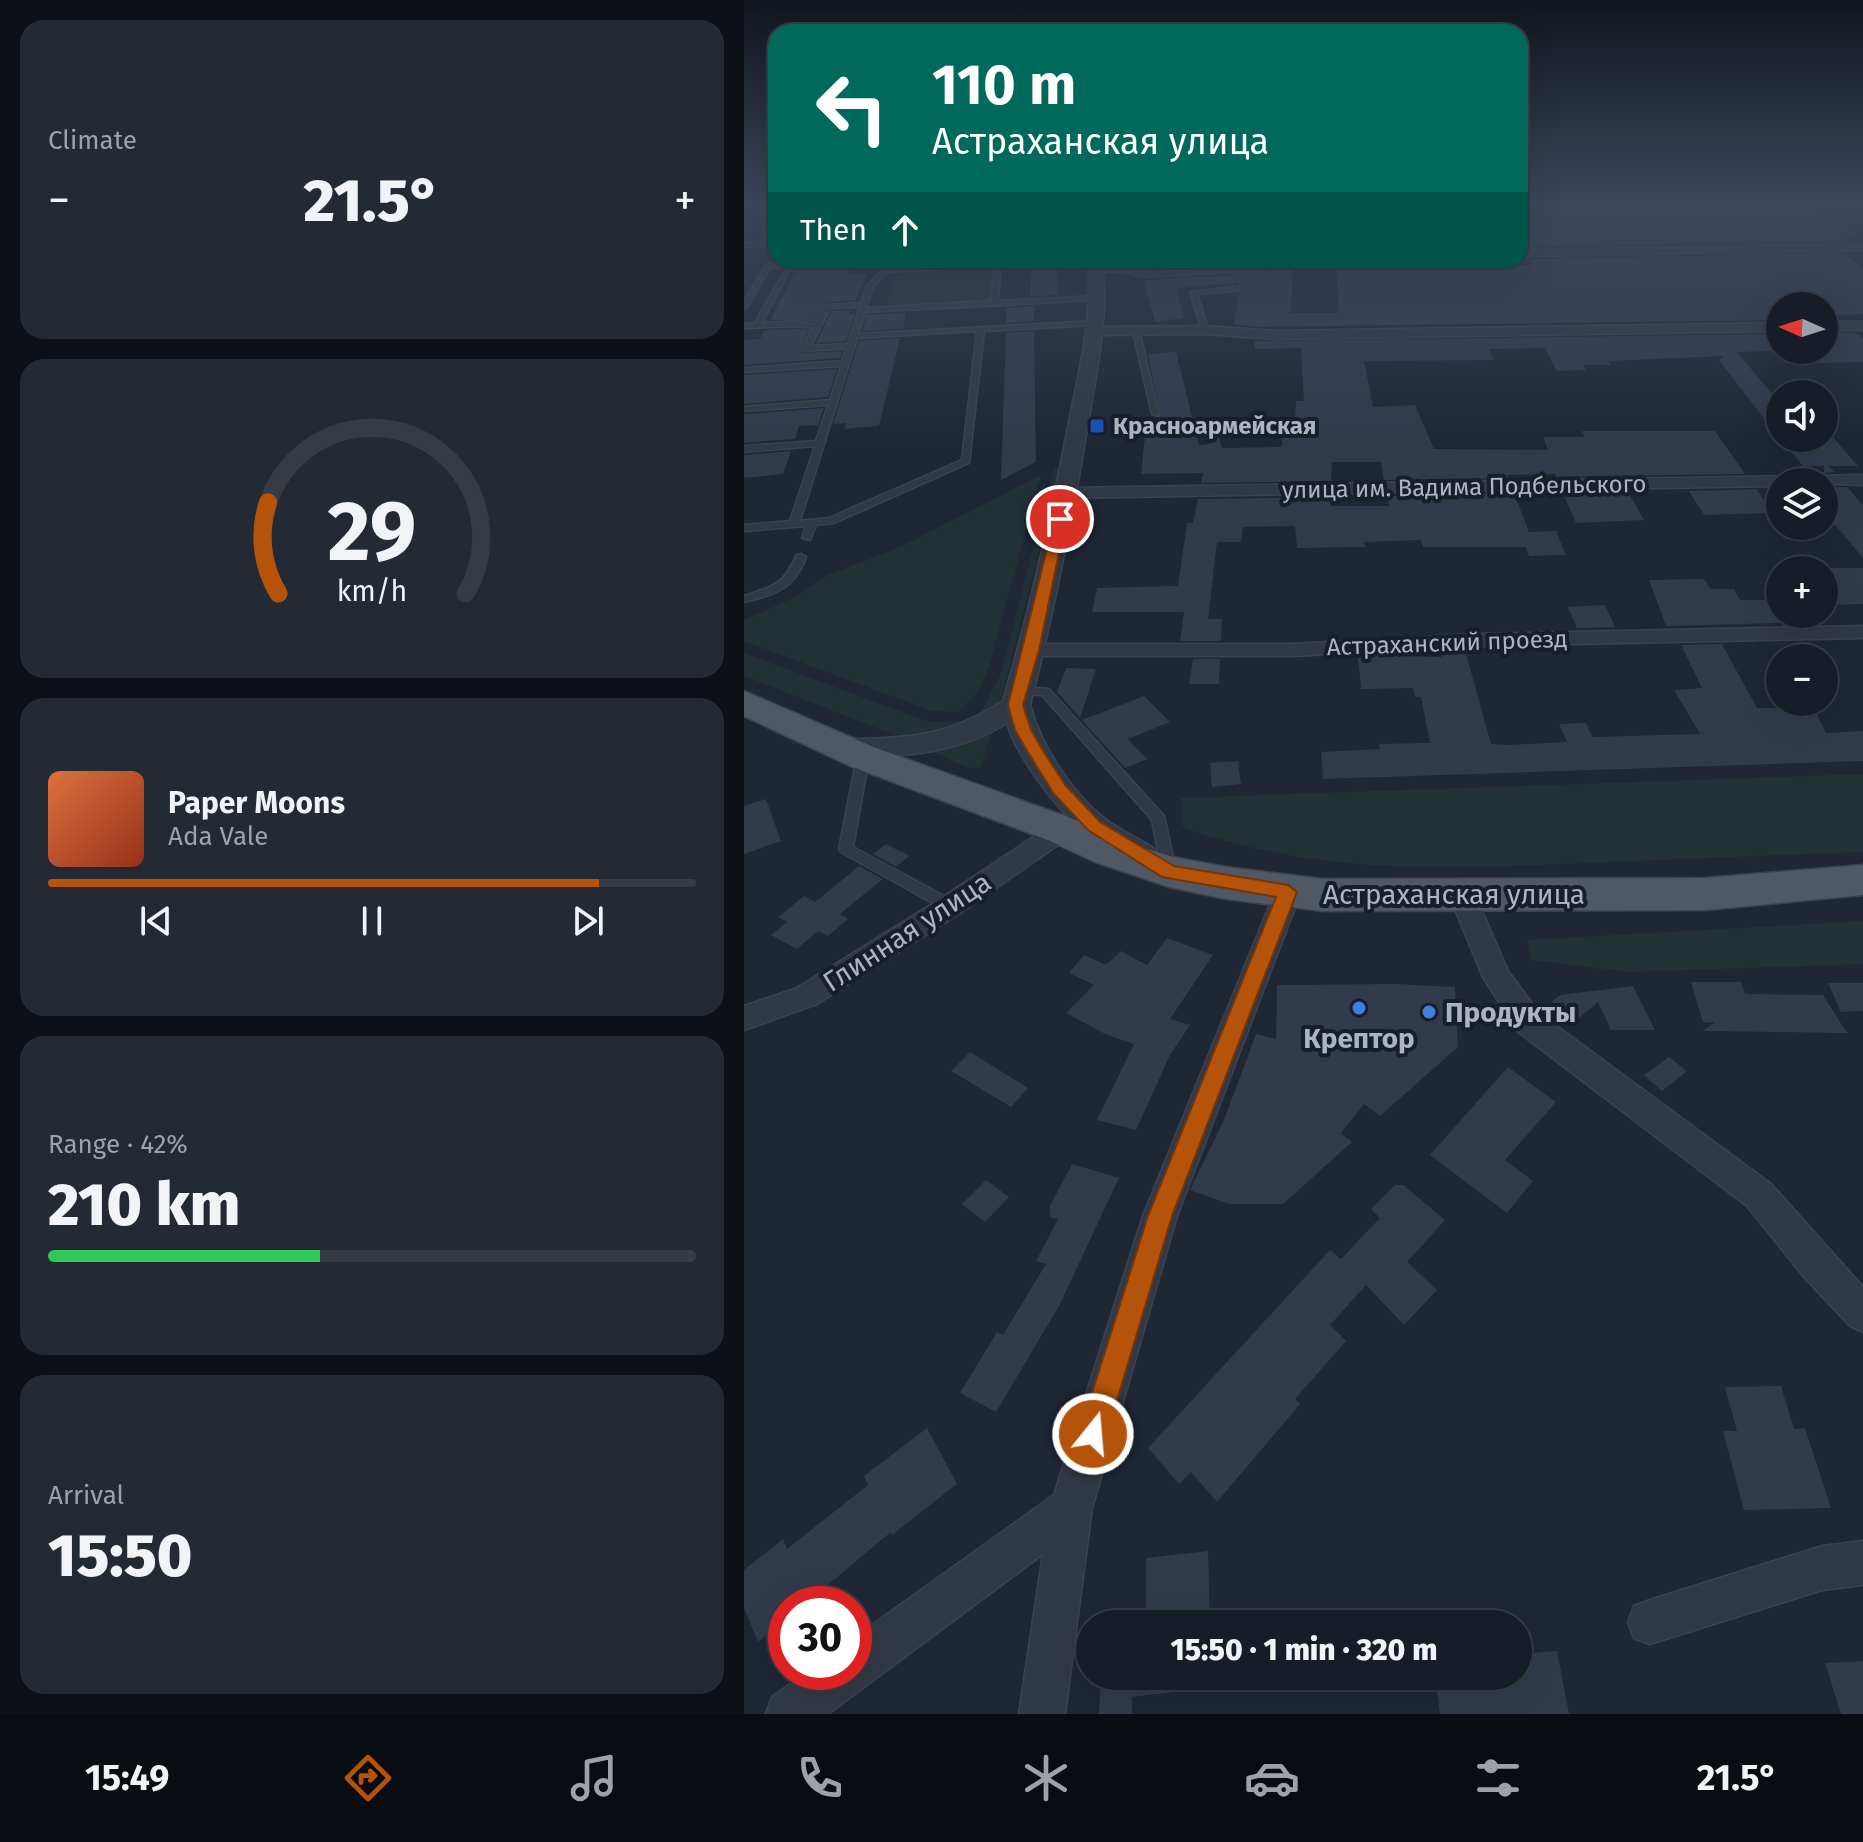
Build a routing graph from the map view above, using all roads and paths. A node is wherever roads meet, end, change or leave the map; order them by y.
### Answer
1 (759, 282) edge
2 (782, 282) edge
3 (874, 282) edge
4 (996, 282) edge
5 (1097, 282) edge
6 (1243, 282) edge
7 (1099, 298) junction
8 (994, 303) junction
9 (744, 307) edge
10 (863, 307) junction
11 (758, 325) junction
12 (744, 326) edge
13 (1838, 326) edge
14 (1863, 326) edge
15 (816, 327) junction
16 (1095, 327) junction
17 (1766, 327) edge
18 (981, 329) junction
19 (1135, 330) junction
20 (1206, 330) junction
21 (854, 336) junction
22 (851, 346) junction
23 (846, 363) junction
24 (744, 370) edge
25 (833, 402) junction
26 (744, 409) edge
27 (1156, 414) dead end
28 (821, 443) junction
29 (744, 449) edge
30 (1863, 480) edge
31 (1066, 493) junction
32 (812, 522) junction
33 (794, 524) junction
34 (744, 528) edge
35 (807, 538) dead end
36 (801, 557) dead end
37 (744, 599) edge
38 (1863, 632) edge
39 (1031, 650) junction
40 (1018, 698) junction
41 (744, 702) edge
42 (852, 753) junction
43 (1062, 830) junction
44 (1169, 872) junction
45 (1863, 880) edge
46 (1288, 892) junction
47 (1462, 895) junction
48 (950, 906) junction
49 (744, 1018) edge
50 (1863, 1313) edge
51 (1071, 1508) junction
52 (1863, 1563) edge
53 (1650, 1622) dead end
54 (872, 1653) edge
55 (822, 1690) edge
56 (789, 1714) edge
57 (1042, 1714) edge

1 - 9 lane
2 - 11 lane
3 - 10 lane
4 - 8 lane
5 - 7 street
6 - 20 lane
7 - 8 lane
7 - 16 street
8 - 10 lane
10 - 15 lane
10 - 21 lane
11 - 12 lane
11 - 15 lane
13 - 14 street
15 - 22 lane
16 - 18 lane
16 - 19 street
16 - 31 street
17 - 20 street
18 - 21 lane
18 - 32 lane
19 - 20 street
19 - 27 lane
21 - 22 lane
22 - 23 lane
23 - 24 lane
23 - 25 lane
25 - 26 lane
25 - 28 lane
28 - 29 lane
28 - 33 lane
30 - 31 street, улица им. Вадима Подбельского
31 - 39 street
32 - 33 lane
32 - 35 lane
33 - 34 lane
36 - 37 lane
38 - 39 street, Астраханский проезд
39 - 40 street
40 - 42 street
40 - 44 street
40 - 44 lane
41 - 42 main road, Астраханская улица
42 - 43 main road, Астраханская улица
42 - 48 lane
43 - 44 main road, Астраханская улица
43 - 48 street, Глинная улица
44 - 46 main road, Астраханская улица
45 - 47 main road, Астраханская улица
46 - 47 main road, Астраханская улица
46 - 51 street
47 - 50 street
48 - 49 street, Глинная улица
51 - 54 street
51 - 57 street
52 - 53 street
55 - 56 street

